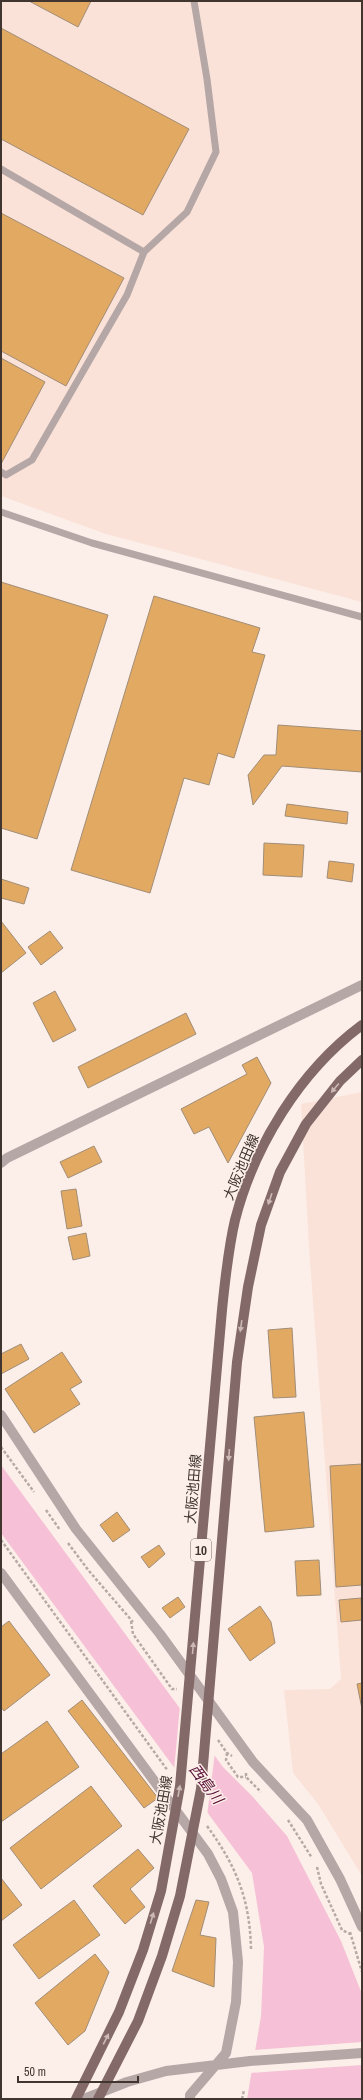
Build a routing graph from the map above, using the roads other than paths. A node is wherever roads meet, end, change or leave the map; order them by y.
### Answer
1 (194, 1) edge
2 (1, 169) edge
3 (144, 252) junction
4 (1, 472) edge
5 (1, 512) edge
6 (362, 617) edge
7 (362, 985) edge
8 (362, 1025) edge
9 (362, 1060) edge
10 (1, 1163) edge
11 (1, 1415) edge
12 (1, 1573) edge
13 (362, 1927) edge
14 (362, 2053) edge
15 (216, 2065) junction
16 (76, 2099) edge
17 (84, 2099) edge
18 (98, 2099) edge
19 (190, 2099) edge

1 - 3 lane
2 - 3 lane
3 - 4 lane
5 - 6 lane
7 - 10 street
16 -> 8 main road, 大阪池田線 / 10, bridge
9 -> 18 main road, 10, bridge
11 - 13 street
12 - 15 street
14 - 15 street
15 - 17 street
15 - 19 street

